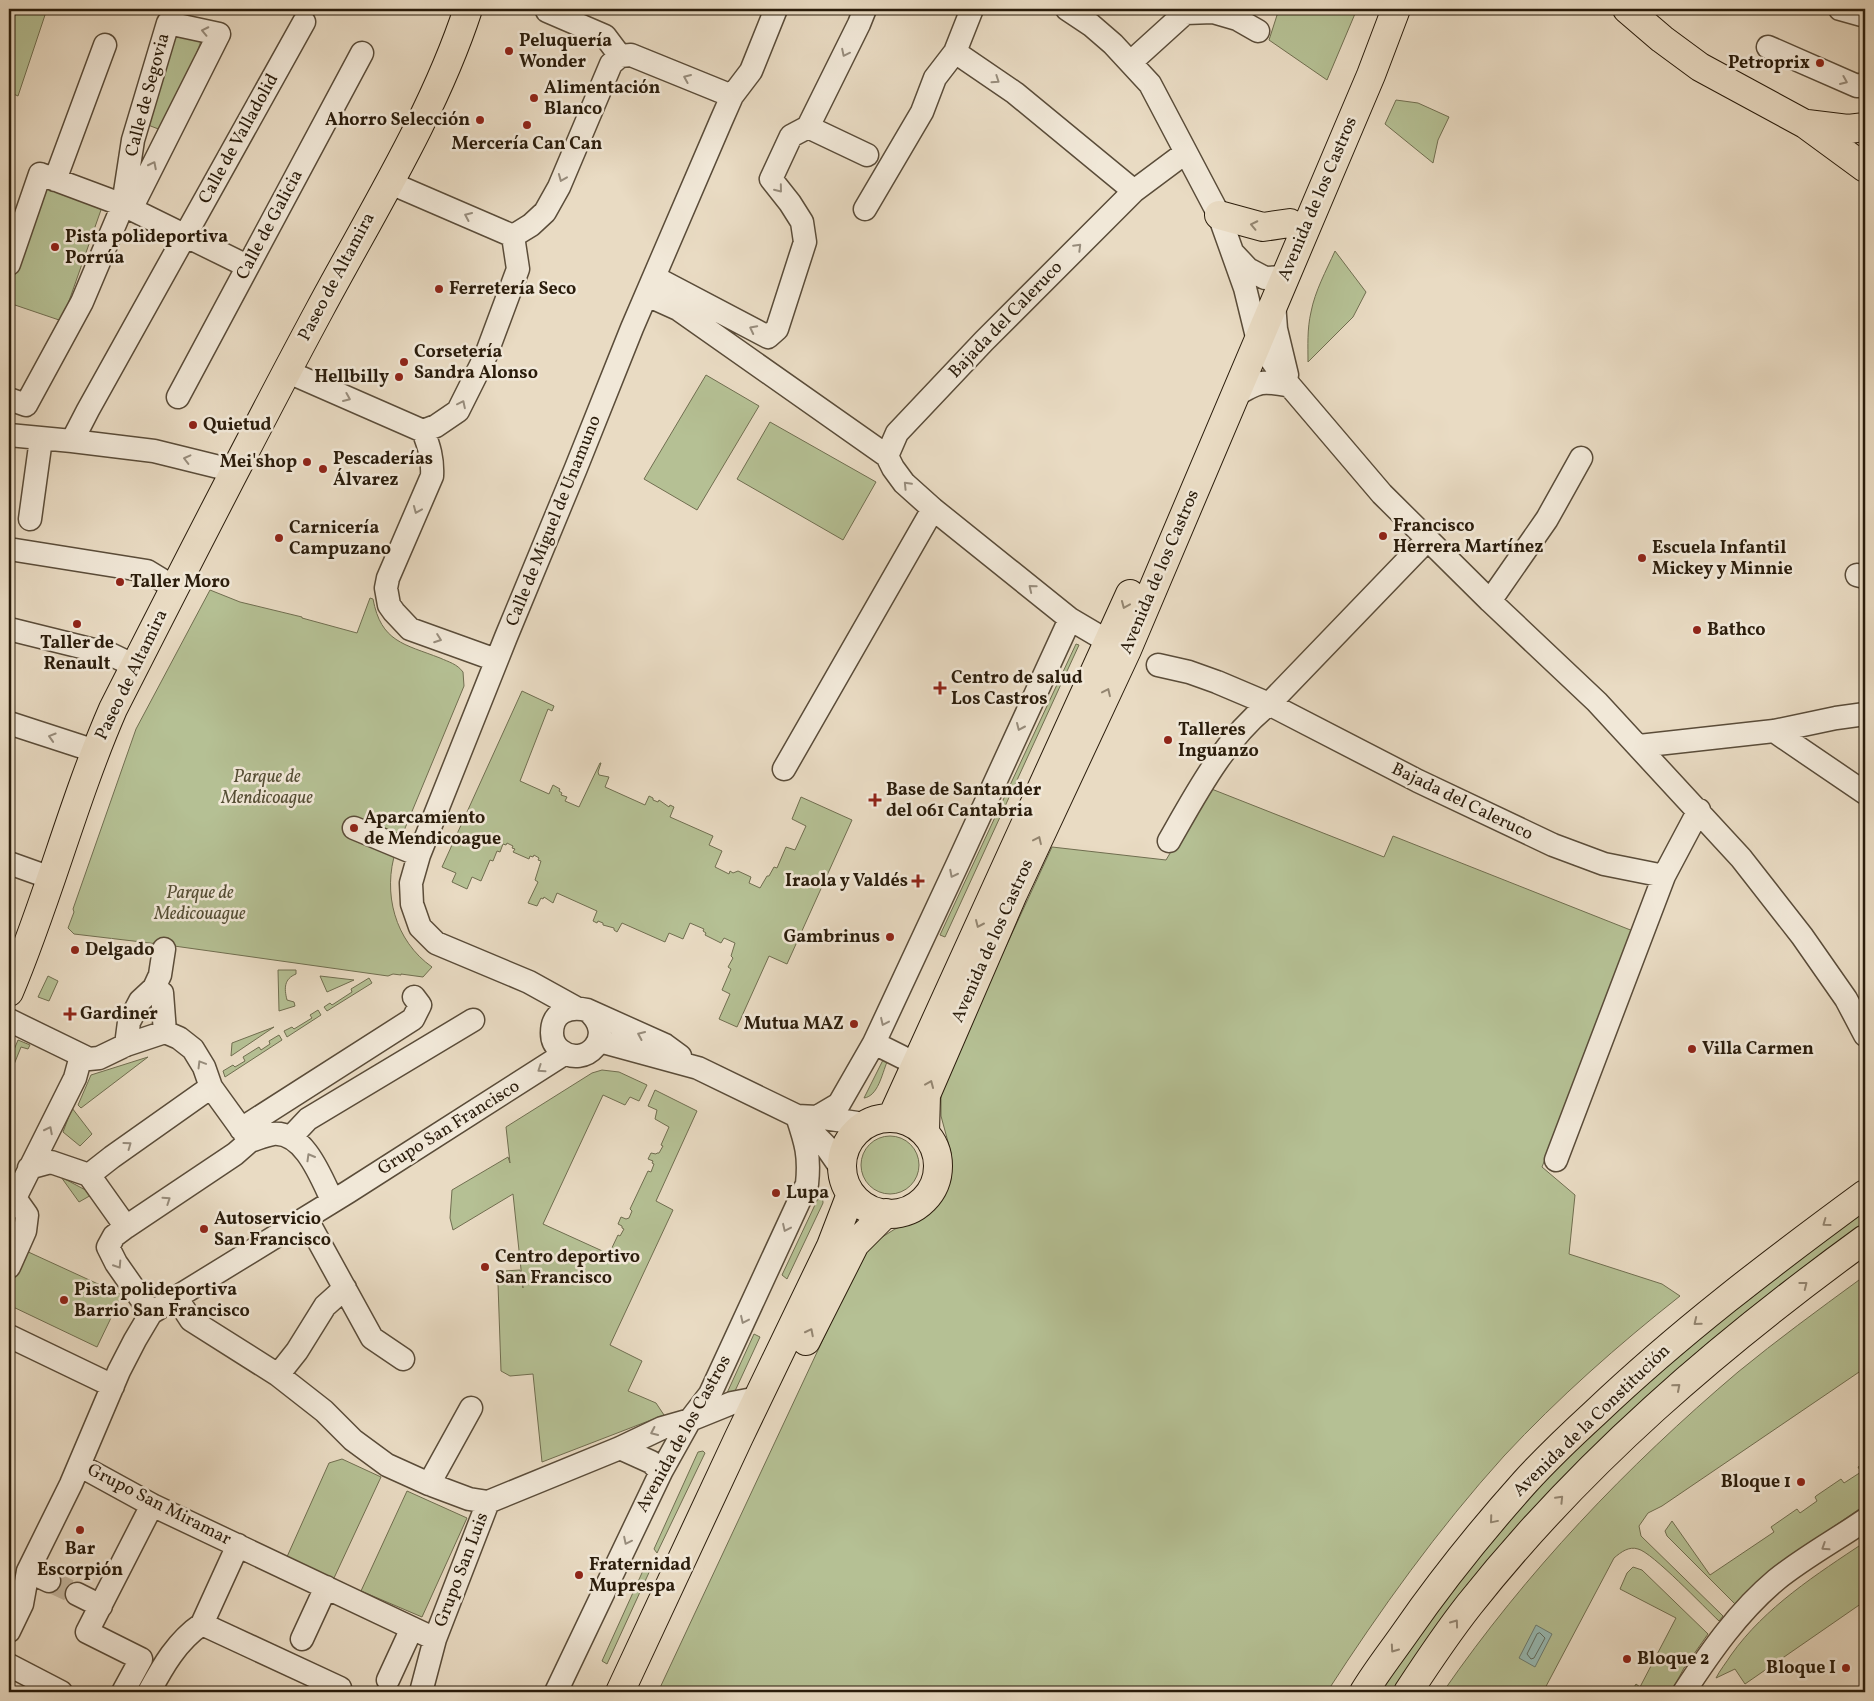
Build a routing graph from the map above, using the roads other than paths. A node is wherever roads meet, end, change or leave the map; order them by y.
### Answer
1 (468, 9) edge
2 (776, 9) edge
3 (865, 9) edge
4 (972, 9) edge
5 (1067, 9) edge
6 (1380, 9) edge
7 (1396, 9) edge
8 (1627, 9) edge
9 (1840, 9) edge
10 (1186, 11) edge
11 (547, 12) dead end
12 (1865, 16) edge
13 (304, 22) dead end
14 (1258, 31) dead end
15 (105, 44) dead end
16 (1768, 47) dead end
17 (956, 52) junction
18 (362, 53) dead end
19 (620, 56) junction
20 (1131, 62) junction
21 (1865, 84) edge
22 (732, 96) junction
23 (1805, 124) junction
24 (808, 127) junction
25 (1865, 127) edge
26 (1185, 152) junction
27 (867, 155) dead end
28 (1865, 168) edge
29 (55, 180) junction
30 (388, 182) junction
31 (1134, 191) junction
32 (127, 207) junction
33 (865, 209) dead end
34 (1219, 215) junction
35 (1290, 223) junction
36 (185, 236) junction
37 (513, 236) junction
38 (1232, 252) junction
39 (9, 264) edge
40 (248, 266) junction
41 (651, 286) junction
42 (1269, 292) junction
43 (1258, 341) junction
44 (286, 371) junction
45 (1290, 386) junction
46 (1234, 396) junction
47 (178, 397) dead end
48 (9, 399) edge
49 (423, 431) junction
50 (9, 435) edge
51 (40, 439) junction
52 (72, 441) junction
53 (887, 456) junction
54 (1581, 458) dead end
55 (235, 471) junction
56 (933, 509) junction
57 (30, 519) dead end
58 (1427, 540) junction
59 (9, 549) edge
60 (175, 588) junction
61 (1490, 601) junction
62 (1070, 619) junction
63 (9, 628) edge
64 (1109, 642) junction
65 (496, 660) junction
66 (1158, 665) dead end
67 (135, 666) junction
68 (1269, 704) junction
69 (1865, 714) edge
70 (9, 723) edge
71 (1774, 731) junction
72 (1639, 746) junction
73 (95, 751) junction
74 (784, 769) dead end
75 (1865, 793) edge
76 (1699, 810) junction
77 (354, 828) dead end
78 (1169, 841) dead end
79 (419, 855) junction
80 (9, 864) edge
81 (1664, 876) junction
82 (51, 878) junction
83 (164, 949) dead end
84 (530, 982) junction
85 (154, 988) junction
86 (9, 992) edge
87 (414, 997) dead end
88 (582, 1009) junction
89 (9, 1020) edge
90 (473, 1020) dead end
91 (552, 1026) junction
92 (165, 1032) junction
93 (1865, 1035) edge
94 (599, 1041) junction
95 (874, 1043) junction
96 (126, 1045) junction
97 (564, 1054) junction
98 (81, 1056) junction
99 (916, 1064) junction
100 (698, 1068) junction
101 (211, 1088) junction
102 (807, 1117) junction
103 (892, 1117) junction
104 (864, 1124) junction
105 (925, 1132) junction
106 (245, 1135) junction
107 (291, 1137) junction
108 (1556, 1160) dead end
109 (30, 1168) junction
110 (841, 1168) junction
111 (89, 1175) junction
112 (851, 1194) junction
113 (1865, 1194) edge
114 (12, 1196) edge
115 (332, 1200) junction
116 (886, 1214) junction
117 (306, 1218) junction
118 (126, 1227) junction
119 (1865, 1239) edge
120 (9, 1267) edge
121 (345, 1288) junction
122 (176, 1297) junction
123 (151, 1313) junction
124 (9, 1336) edge
125 (403, 1359) dead end
126 (278, 1375) junction
127 (113, 1386) junction
128 (758, 1398) junction
129 (471, 1408) dead end
130 (690, 1420) junction
131 (620, 1448) junction
132 (79, 1465) junction
133 (661, 1472) junction
134 (429, 1484) junction
135 (488, 1502) junction
136 (152, 1505) junction
137 (1865, 1520) edge
138 (238, 1546) junction
139 (28, 1571) junction
140 (49, 1581) tunnel mouth
141 (326, 1587) junction
142 (77, 1594) tunnel mouth
143 (101, 1606) junction
144 (202, 1624) junction
145 (412, 1628) junction
146 (9, 1631) edge
147 (302, 1639) dead end
148 (435, 1639) junction
149 (9, 1665) edge
150 (388, 1680) dead end
151 (61, 1692) edge
152 (123, 1692) edge
153 (149, 1692) edge
154 (338, 1692) edge
155 (421, 1692) edge
156 (556, 1692) edge
157 (620, 1692) edge
158 (639, 1692) edge
159 (1364, 1692) edge
160 (1408, 1692) edge
161 (1684, 1692) edge

1 - 30 main road, Paseo de Altamira
2 - 22 street, Calle de Miguel de Unamuno
3 -> 24 street
4 - 17 street
5 - 20 street
6 - 35 main road, Avenida de los Castros
7 - 42 main road, Avenida de los Castros
8 - 23 main road
9 - 12 street
10 - 14 street
10 - 20 street
11 - 19 street
13 - 36 street, Calle de Valladolid
15 - 29 street
16 -> 21 street
17 -> 31 street
17 - 33 street
18 - 40 street, Calle de Galicia
22 -> 19 street
19 -> 37 street
20 - 26 street
22 - 41 street, Calle de Miguel de Unamuno
23 - 25 main road
23 - 28 main road
24 - 27 street
24 -> 41 street
26 - 31 street, Bajada del Caleruco
26 - 34 street
29 - 32 street
29 - 39 street
37 -> 30 street
30 - 44 main road, Paseo de Altamira
53 -> 31 street, Bajada del Caleruco
32 -> 32 street, Calle de Segovia
32 - 36 street
32 - 48 street, Calle de Segovia
35 -> 34 main road
34 - 38 street
35 - 42 main road, Avenida de los Castros
36 - 40 street
36 - 52 street, Calle de Valladolid
49 -> 37 street
38 - 42 street
38 - 42 street
40 - 47 street, Calle de Galicia
41 - 53 street
41 - 65 street, Calle de Miguel de Unamuno
42 - 43 main road, Avenida de los Castros
42 - 45 street
42 -> 64 main road, Avenida de los Castros
43 - 45 street
43 - 46 main road, Avenida de los Castros
44 -> 49 street
44 - 55 main road, Paseo de Altamira
45 - 46 street
45 - 58 street
105 -> 46 main road, Avenida de los Castros
49 -> 65 street
50 - 51 street
51 - 52 street
51 - 57 street
55 -> 52 street
56 -> 53 street
54 - 61 street
55 - 60 main road, Paseo de Altamira
62 -> 56 street
56 - 74 street
58 - 61 street
58 - 68 street
59 - 60 street
60 - 67 main road, Paseo de Altamira
61 - 72 street
62 - 64 street
62 -> 95 street
63 - 67 street
64 -> 99 main road, Avenida de los Castros
65 - 79 street, Calle de Miguel de Unamuno
66 - 68 street, Bajada del Caleruco
67 - 73 main road, Paseo de Altamira
68 - 78 street
68 - 81 street, Bajada del Caleruco
69 - 71 street
73 -> 70 street
71 - 72 street
71 - 75 street
72 - 76 street
73 - 82 main road, Paseo de Altamira
76 - 81 street
76 - 93 street
77 - 79 street
79 - 84 street, Calle de Miguel de Unamuno
80 - 82 street
81 - 108 street
82 - 86 main road, Paseo de Altamira
83 - 85 street
84 - 88 street, Calle de Miguel de Unamuno
84 - 91 street
85 - 92 street
85 - 96 street
87 - 106 street
88 - 91 street
88 - 94 street
100 -> 88 street, Calle de Miguel de Unamuno
89 - 98 street
90 - 107 street
91 - 97 street
92 - 96 street
101 -> 92 street
94 - 97 street
94 - 100 street, Calle de Miguel de Unamuno
95 - 99 street
95 - 102 street
96 - 98 street
97 -> 115 street, Grupo San Francisco
109 -> 98 street
99 - 103 main road, Avenida de los Castros
100 - 102 street, Calle de Miguel de Unamuno
101 - 106 street
111 -> 101 street
102 - 104 street, Calle de Miguel de Unamuno
102 - 110 street, Calle de Miguel de Unamuno
102 -> 130 street, Avenida de los Castros
103 - 104 main road
103 - 105 main road
104 - 110 main road
105 - 116 main road
106 - 107 street
118 -> 106 street
115 -> 107 street
109 - 111 street
109 - 114 street
110 - 112 main road
111 - 118 street
112 - 116 main road
112 - 128 main road
113 -> 159 main road, Avenida de la Constitución
114 - 120 street
115 - 117 street, Grupo San Francisco
158 -> 116 main road
117 - 121 street
117 - 122 street, Grupo San Francisco
118 -> 123 street
160 -> 119 main road, Avenida de la Constitución
121 - 125 street
121 - 126 street
122 - 123 street, Grupo San Francisco
122 - 126 street
123 - 127 street
124 - 127 street
126 - 134 street
127 - 132 street
128 - 130 street
128 - 157 main road
129 - 134 street
130 -> 131 street
130 - 133 street, Avenida de los Castros
131 - 133 street
131 - 135 street
132 - 136 street, Grupo San Miramar
132 - 139 street
133 -> 156 street, Avenida de los Castros
134 - 135 street
135 - 148 street, Grupo San Luis
136 - 138 street, Grupo San Miramar
136 - 143 street
137 -> 161 street
138 - 141 street, Grupo San Luis
138 - 144 street
139 - 140 street
139 - 146 street
141 - 145 street, Grupo San Luis
141 - 147 street
142 - 143 street
143 - 152 street
144 - 153 street
144 - 154 street
145 - 148 street, Grupo San Luis
145 - 150 street, Grupo San Luis
148 - 155 street, Grupo San Luis
149 - 151 street

